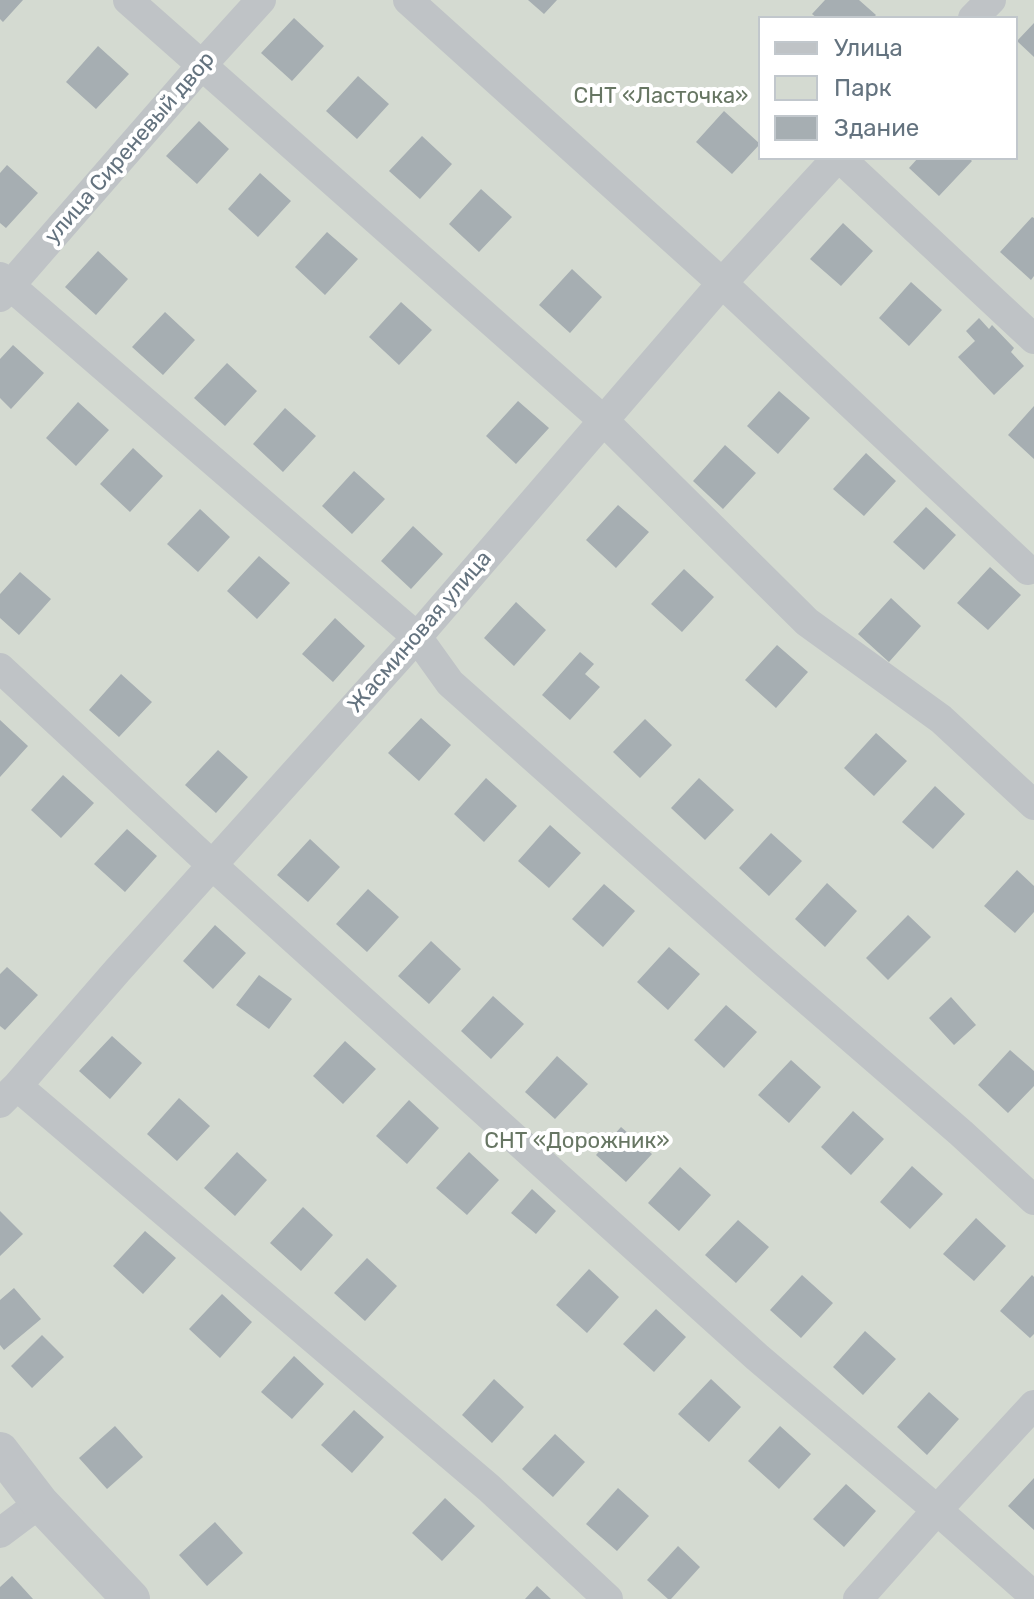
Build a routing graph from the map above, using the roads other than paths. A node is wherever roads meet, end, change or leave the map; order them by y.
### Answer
1 (128, 0) edge
2 (261, 0) edge
3 (408, 0) edge
4 (991, 0) edge
5 (975, 16) edge
6 (201, 66) junction
7 (837, 160) edge
8 (841, 160) edge
9 (722, 283) junction
10 (3, 287) edge
11 (1034, 339) edge
12 (603, 420) junction
13 (1028, 570) dead end
14 (417, 637) junction
15 (0, 668) edge
16 (1034, 805) edge
17 (212, 865) junction
18 (9, 1095) edge
19 (1034, 1200) edge
20 (1034, 1405) edge
21 (0, 1451) edge
22 (40, 1503) junction
23 (937, 1510) junction
24 (0, 1533) edge
25 (1034, 1596) edge
26 (131, 1599) edge
27 (608, 1599) edge
28 (858, 1599) edge

1 - 6 street
2 - 6 street, улица Сиреневый двор
3 - 9 street
4 - 5 street
6 - 10 street, улица Сиреневый двор
6 - 12 street
7 - 9 street, Жасминовая улица
8 - 11 street
9 - 12 street, Жасминовая улица
9 - 13 street
10 - 14 street
12 - 14 street, Жасминовая улица
12 - 16 street
14 - 17 street, Жасминовая улица
14 - 19 street
15 - 17 street
17 - 18 street, Жасминовая улица
17 - 23 street
18 - 27 street
20 - 23 street
21 - 22 street
22 - 24 street
22 - 26 street
23 - 25 street
23 - 28 street

